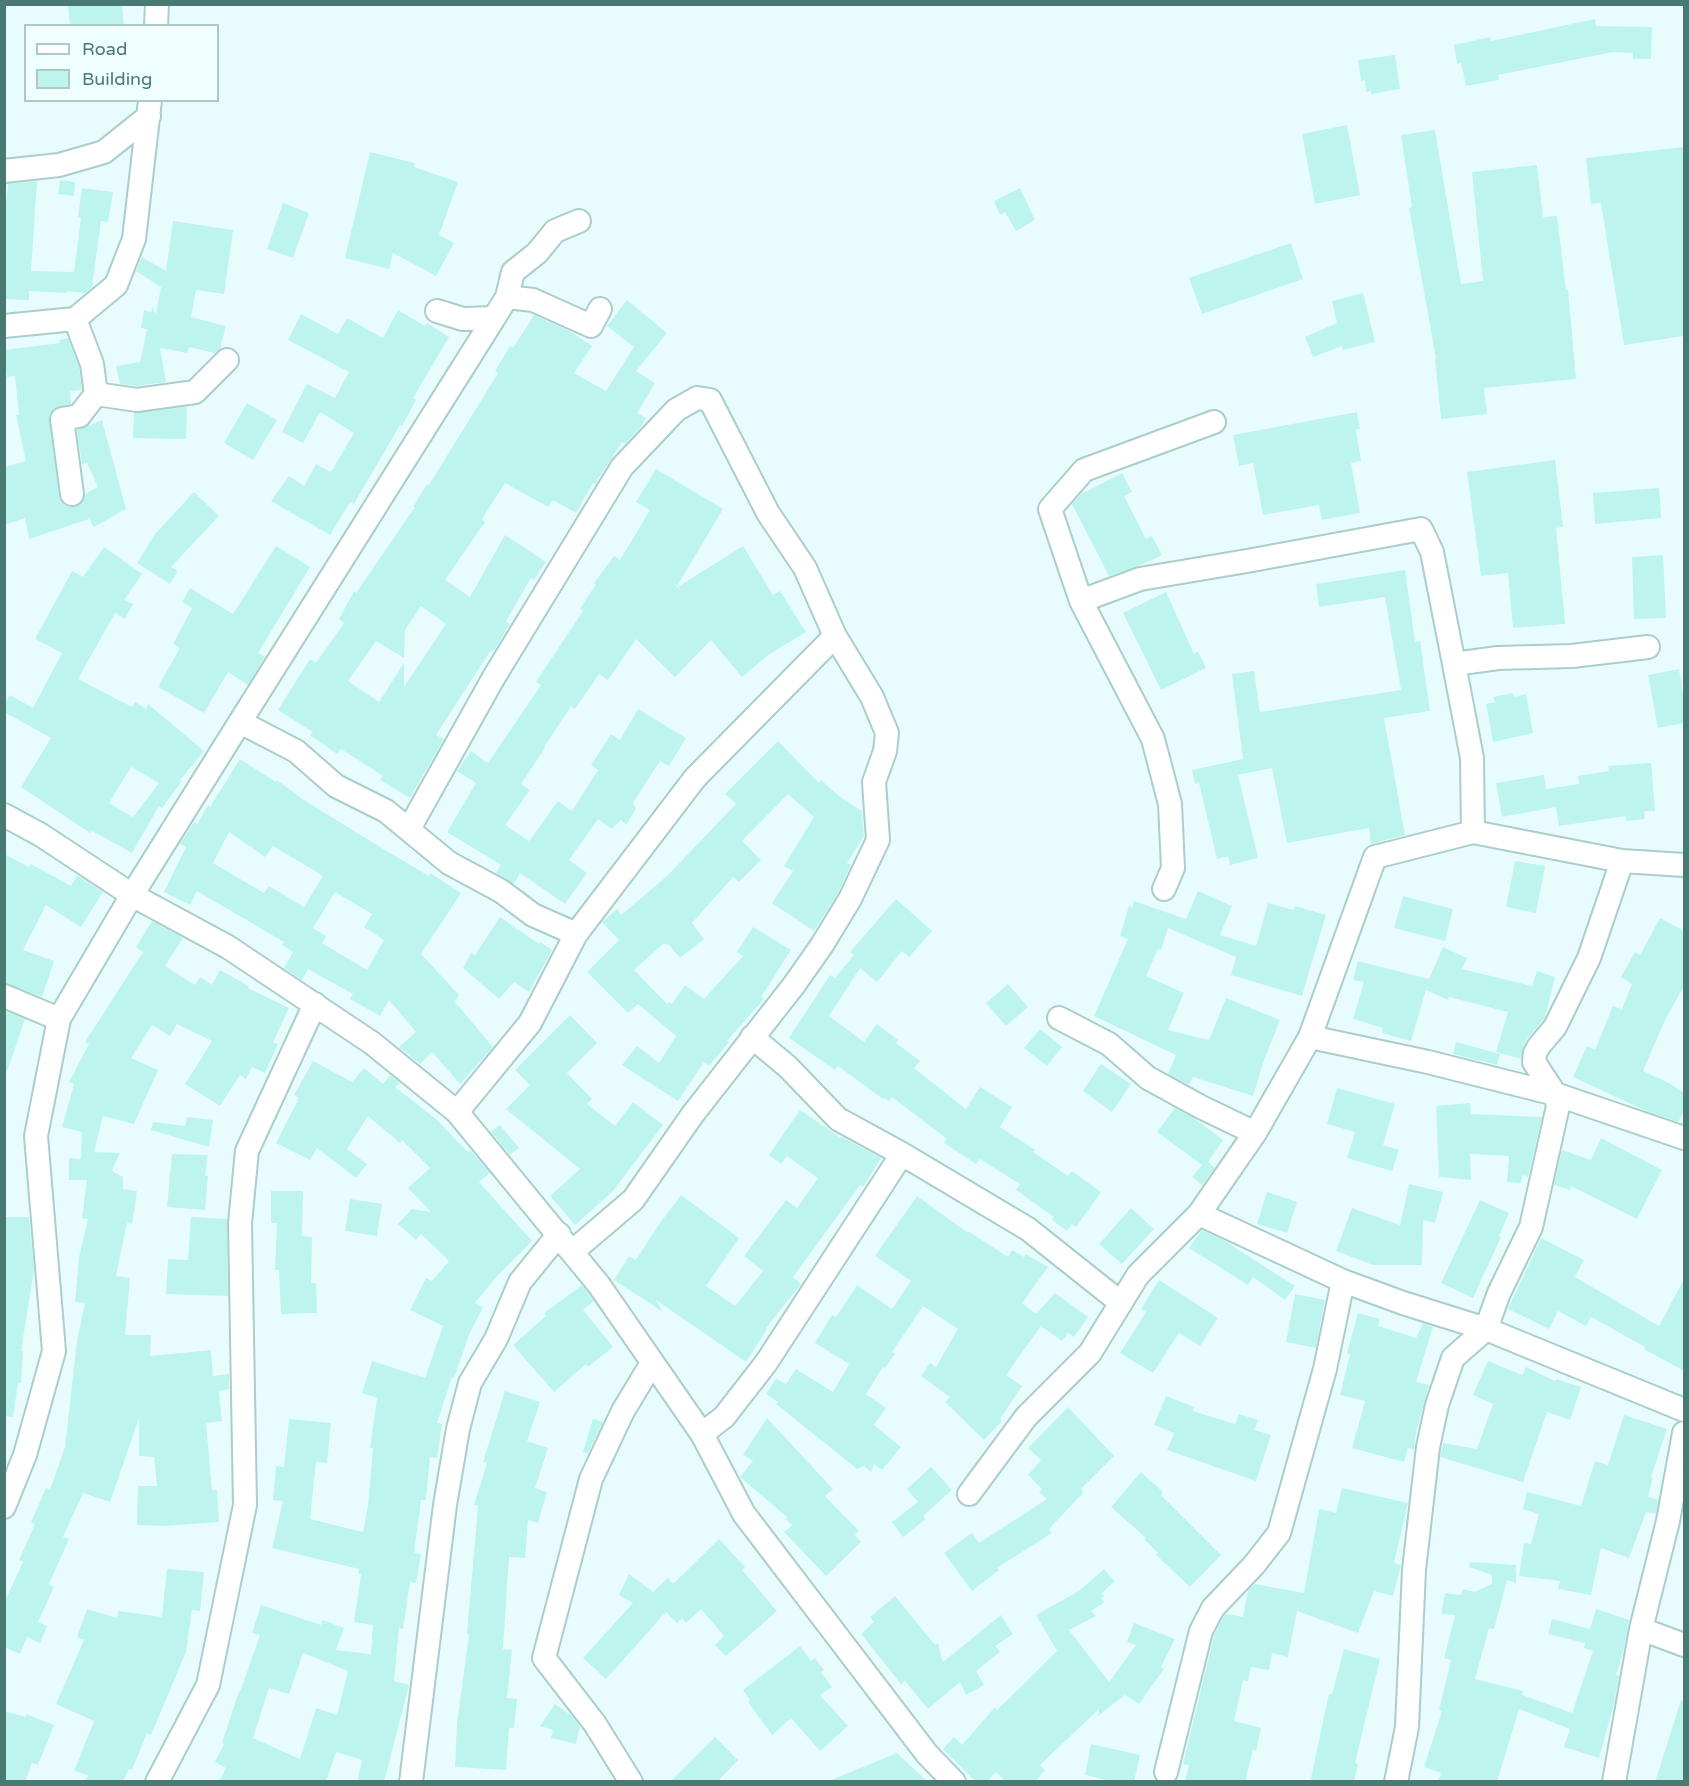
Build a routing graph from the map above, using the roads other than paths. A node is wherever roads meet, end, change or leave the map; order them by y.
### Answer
1 (157, 4) edge
2 (156, 24) edge
3 (150, 108) edge
4 (4, 171) edge
5 (579, 221) dead end
6 (507, 297) junction
7 (600, 309) dead end
8 (437, 311) dead end
9 (494, 318) junction
10 (75, 320) junction
11 (4, 326) edge
12 (227, 360) dead end
13 (96, 394) junction
14 (1214, 422) dead end
15 (72, 494) dead end
16 (1081, 601) junction
17 (835, 636) junction
18 (1647, 647) dead end
19 (1454, 664) junction
20 (240, 722) junction
21 (4, 815) edge
22 (409, 829) junction
23 (1473, 832) junction
24 (1622, 861) junction
25 (1684, 865) edge
26 (1164, 889) dead end
27 (132, 895) junction
28 (576, 934) junction
29 (4, 996) edge
30 (315, 1004) junction
31 (1059, 1018) dead end
32 (59, 1019) junction
33 (752, 1037) junction
34 (1310, 1037) junction
35 (1555, 1094) junction
36 (457, 1112) junction
37 (1255, 1132) junction
38 (1684, 1138) edge
39 (902, 1154) junction
40 (1199, 1214) junction
41 (566, 1243) junction
42 (1343, 1281) junction
43 (1121, 1304) junction
44 (1486, 1329) junction
45 (652, 1363) junction
46 (1684, 1410) edge
47 (1684, 1433) edge
48 (702, 1434) junction
49 (969, 1494) dead end
50 (4, 1507) edge
51 (1641, 1629) junction
52 (1684, 1645) edge
53 (1166, 1772) dead end
54 (157, 1782) edge
55 (411, 1782) edge
56 (632, 1782) edge
57 (954, 1782) edge
58 (1396, 1782) edge
59 (1614, 1782) edge

1 - 2 street
3 - 4 street
3 - 10 street
5 - 6 street
6 - 7 street
6 - 9 street
8 - 9 street
9 - 20 street
10 - 11 street
10 - 13 street
12 - 13 street
13 - 15 street
14 - 16 street
16 - 19 street
16 - 26 street
17 - 22 street
17 - 28 street
17 - 33 street
18 - 19 street
19 - 23 street
20 - 22 street
20 - 27 street
21 - 27 street
22 - 28 street
23 - 24 street
23 - 34 street
24 - 25 street
24 - 35 street
27 - 30 street
27 - 32 street
28 - 36 street
29 - 32 street
30 - 36 street
30 - 54 street
31 - 37 street
32 - 50 street
33 - 39 street
33 - 41 street
34 - 35 street
34 - 37 street
35 - 38 street
35 - 44 street
36 - 41 street
37 - 40 street
39 - 43 street
39 - 48 street
40 - 42 street
40 - 43 street
41 - 45 street
41 - 55 street
42 - 44 street
42 - 53 street
43 - 49 street
44 - 46 street
44 - 58 street
45 - 48 street
45 - 56 street
47 - 51 street
48 - 57 street
51 - 52 street
51 - 59 street

